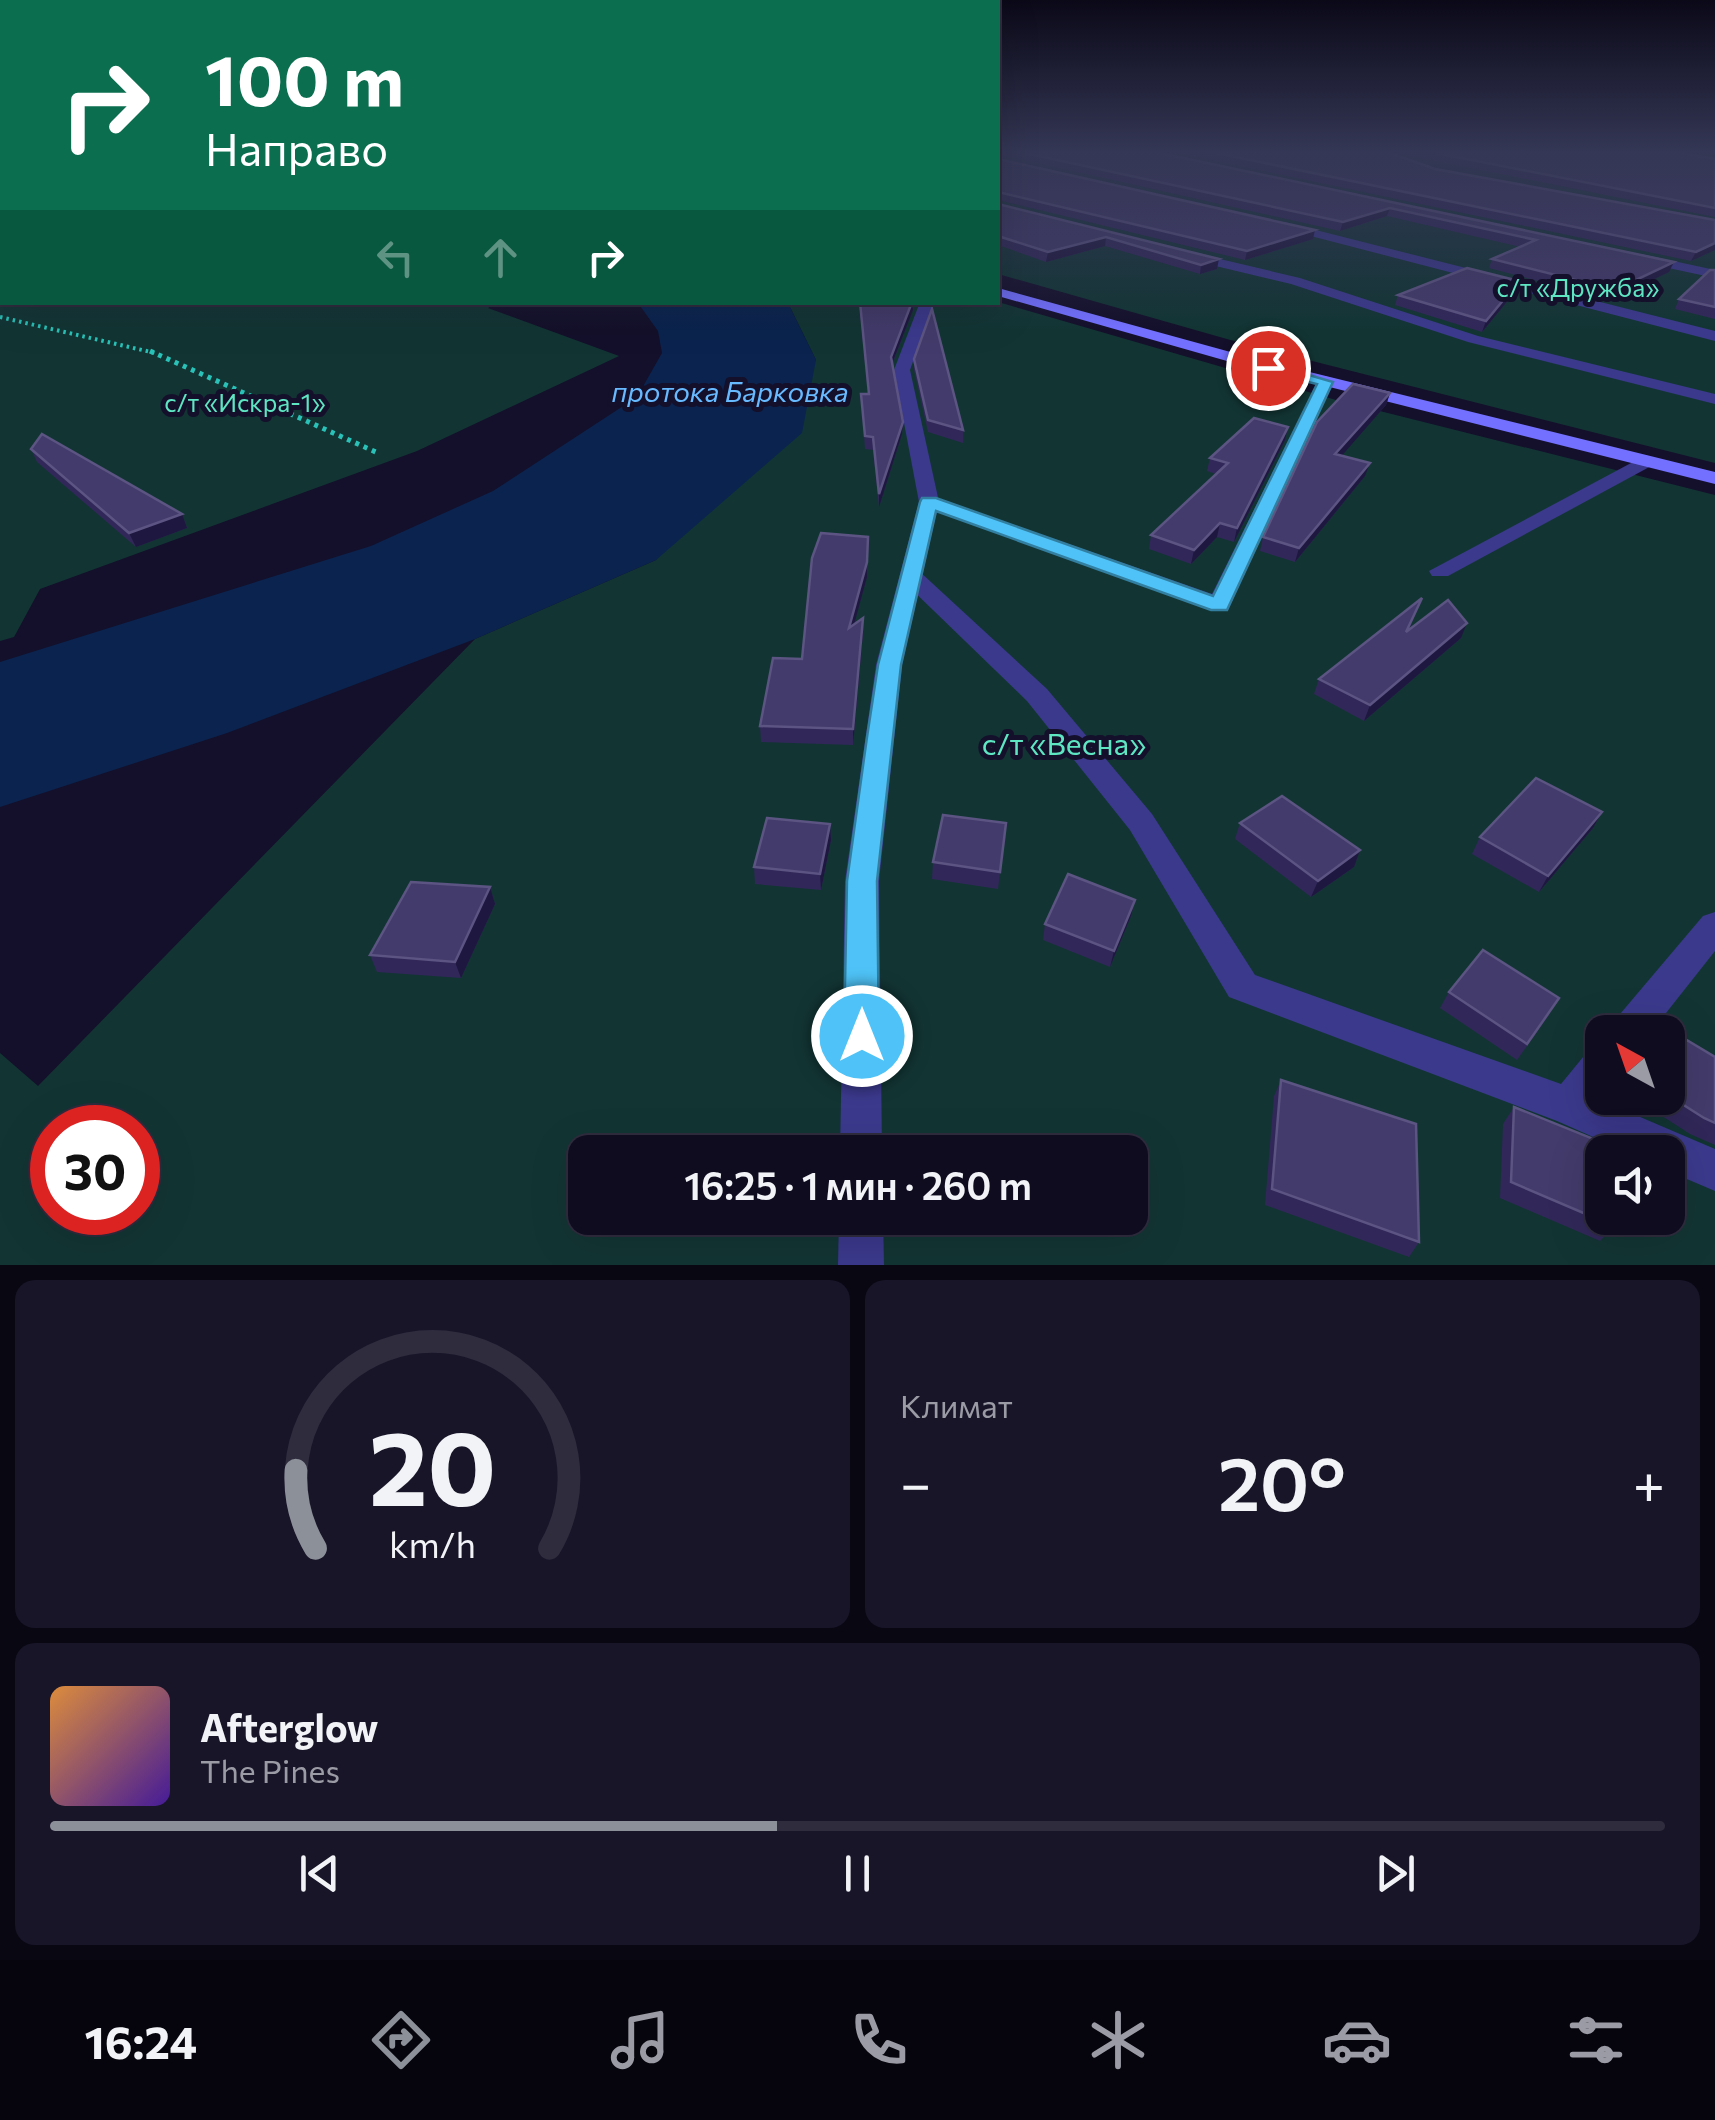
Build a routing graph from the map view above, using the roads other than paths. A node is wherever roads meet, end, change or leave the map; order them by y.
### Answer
1 (1262, 221) edge
2 (1168, 251) edge
3 (1620, 254) edge
4 (1715, 274) edge
5 (1000, 293) edge
6 (925, 305) edge
7 (1715, 336) edge
8 (1326, 382) junction
9 (1715, 399) edge
10 (1646, 461) junction
11 (1715, 478) edge
12 (929, 502) junction
13 (1440, 571) dead end
14 (911, 576) junction
15 (1715, 926) edge
16 (1642, 1015) edge
17 (1585, 1085) edge
18 (1568, 1106) junction
19 (861, 1135) edge
20 (1715, 1170) edge
21 (861, 1235) edge
22 (861, 1265) edge

1 - 7 street
2 - 9 street
3 - 4 street
5 - 8 main road
6 - 12 street
8 - 10 main road
8 - 12 street
10 - 11 main road
10 - 13 street
12 - 14 street
14 - 18 street
14 - 19 street
15 - 16 street
17 - 18 street
18 - 20 street
21 - 22 street

